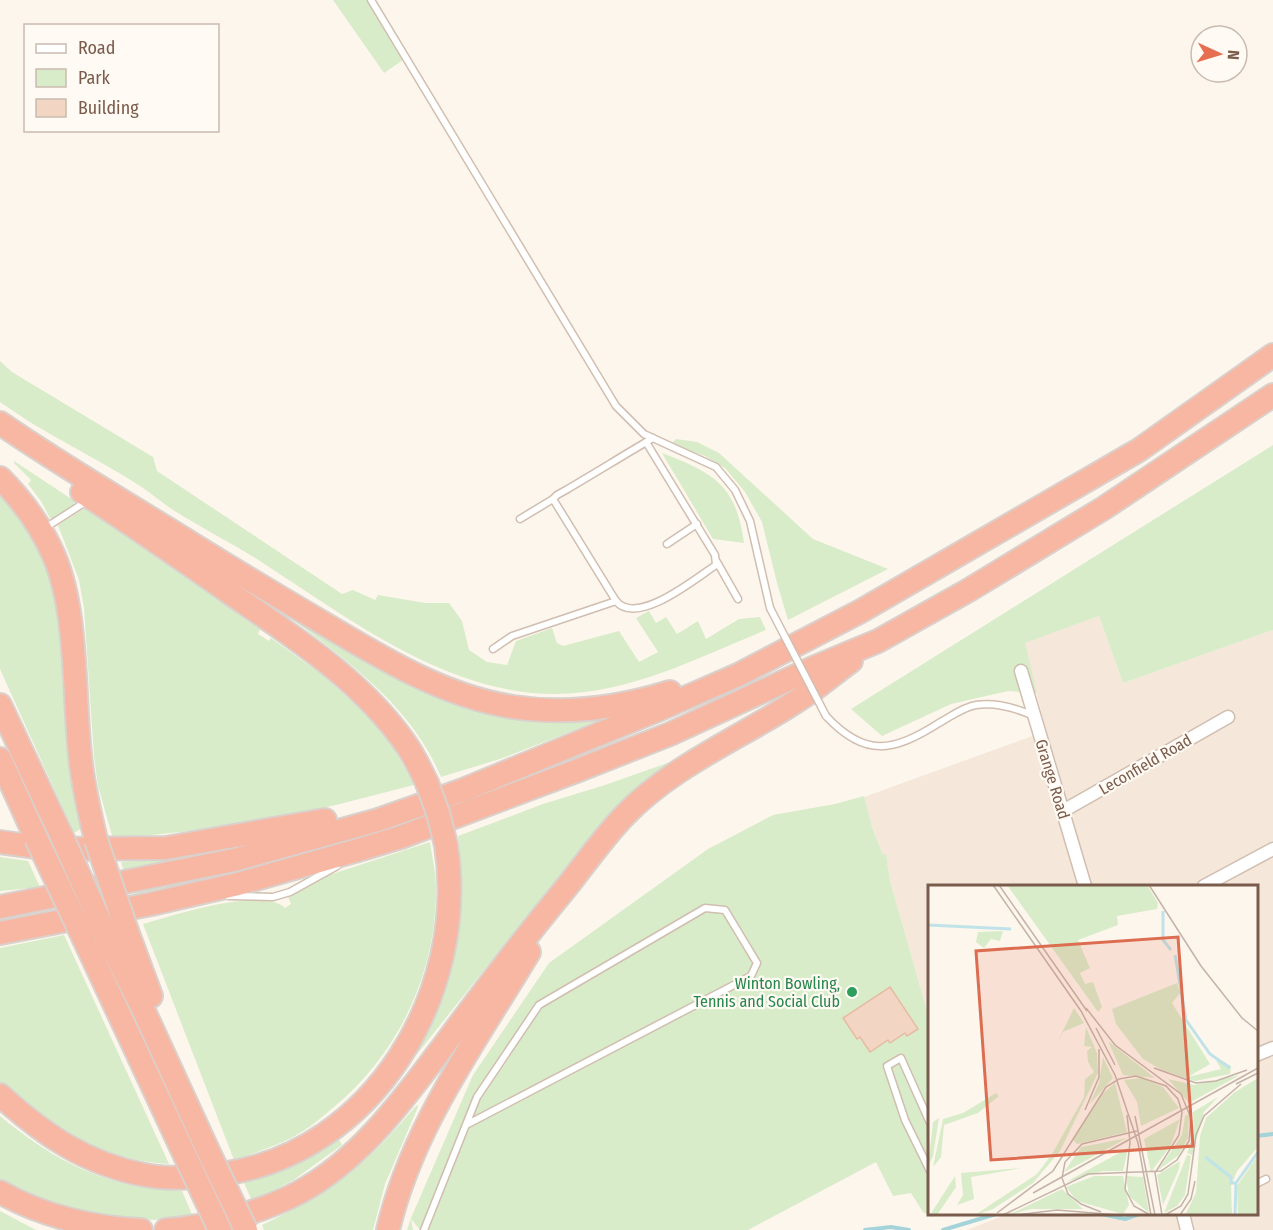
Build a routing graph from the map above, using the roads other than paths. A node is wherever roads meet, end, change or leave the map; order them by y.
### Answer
1 (371, 0) edge
2 (1273, 355) edge
3 (1273, 395) edge
4 (2, 430) edge
5 (653, 438) junction
6 (646, 442) junction
7 (0, 478) edge
8 (91, 498) junction
9 (553, 500) junction
10 (520, 519) dead end
11 (697, 524) junction
12 (42, 530) junction
13 (667, 544) dead end
14 (717, 562) junction
15 (738, 598) dead end
16 (616, 602) junction
17 (816, 634) junction
18 (878, 641) junction
19 (493, 648) dead end
20 (1021, 671) dead end
21 (0, 705) edge
22 (1035, 717) junction
23 (1228, 717) dead end
24 (0, 759) edge
25 (463, 790) junction
26 (1063, 811) junction
27 (0, 842) edge
28 (1273, 849) edge
29 (571, 881) junction
30 (1085, 885) edge
31 (1206, 885) edge
32 (0, 907) edge
33 (0, 933) edge
34 (117, 933) junction
35 (1273, 1048) edge
36 (1258, 1054) edge
37 (0, 1095) edge
38 (928, 1119) edge
39 (466, 1125) junction
40 (928, 1168) edge
41 (1266, 1179) dead end
42 (1258, 1183) edge
43 (0, 1192) edge
44 (1185, 1215) edge
45 (141, 1230) edge
46 (166, 1230) edge
47 (220, 1230) edge
48 (246, 1230) edge
49 (388, 1230) edge
50 (424, 1230) edge
51 (1187, 1230) edge

1 - 5 lane
2 - 17 highway
3 - 18 highway
4 - 8 highway
4 - 17 highway
5 - 6 lane
5 - 22 lane, bridge
6 - 9 lane
6 - 11 lane
7 - 12 highway
8 - 12 lane
8 - 37 highway, bridge
9 - 10 lane
9 - 16 lane
11 - 13 lane
11 - 14 lane
12 - 34 highway, bridge
14 - 15 lane
14 - 16 lane
16 - 19 lane
17 - 25 highway
18 - 29 highway
18 - 33 highway
20 - 22 street, Grange Road
21 - 34 highway, bridge
22 - 26 street, Grange Road
23 - 26 street, Leconfield Road
24 - 47 highway, bridge
25 - 27 highway
25 - 32 highway
26 - 30 street, Grange Road
28 - 31 street
29 - 46 highway
29 - 49 highway
34 - 48 highway, bridge
35 - 36 street
38 - 40 lane
39 - 39 lane
39 - 50 lane
41 - 42 lane
43 - 45 highway
44 - 51 street

